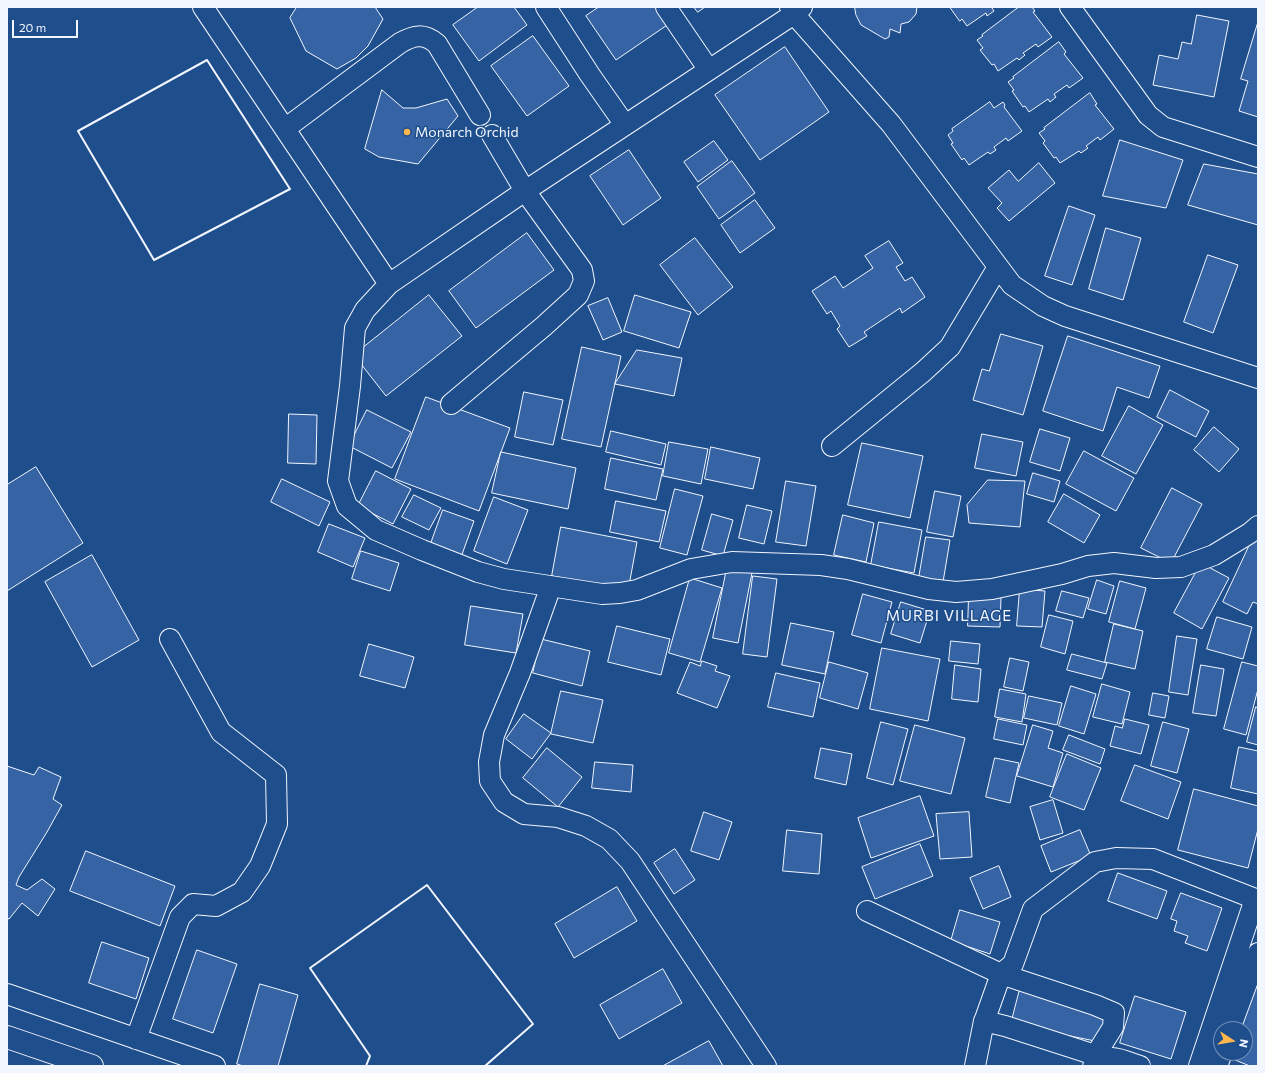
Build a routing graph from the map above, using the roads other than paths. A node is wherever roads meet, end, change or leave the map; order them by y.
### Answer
1 (203, 7) edge
2 (546, 7) edge
3 (666, 7) edge
4 (1070, 7) edge
5 (795, 9) edge
6 (709, 70) junction
7 (480, 115) dead end
8 (625, 125) junction
9 (286, 128) junction
10 (1170, 129) junction
11 (492, 135) dead end
12 (1258, 157) edge
13 (1258, 168) edge
14 (525, 191) junction
15 (998, 266) junction
16 (390, 284) junction
17 (1258, 378) edge
18 (451, 404) dead end
19 (832, 446) dead end
20 (1258, 526) edge
21 (551, 586) junction
22 (170, 639) dead end
23 (1256, 900) edge
24 (867, 911) dead end
25 (1258, 953) edge
26 (1001, 974) junction
27 (7, 994) edge
28 (984, 1021) junction
29 (1233, 1021) edge
30 (7, 1037) edge
31 (136, 1039) junction
32 (1208, 1064) edge
33 (92, 1066) edge
34 (215, 1066) edge
35 (766, 1066) edge
36 (975, 1066) edge
37 (1094, 1066) edge
38 (1140, 1066) edge

1 - 9 street
2 - 8 street
3 - 6 street
4 - 10 street
5 - 6 street
5 - 15 street
6 - 8 street
7 - 9 street
8 - 14 street
9 - 16 street
10 - 12 street
10 - 13 street
11 - 14 street
14 - 16 street
14 - 18 street
15 - 17 street
15 - 19 street
16 - 21 street
20 - 21 street
21 - 35 street
22 - 31 street
23 - 26 street
23 - 32 street
24 - 26 street
25 - 29 street
26 - 28 street
26 - 28 street
27 - 31 street
28 - 36 street
30 - 33 main road
31 - 34 street
37 - 38 street

